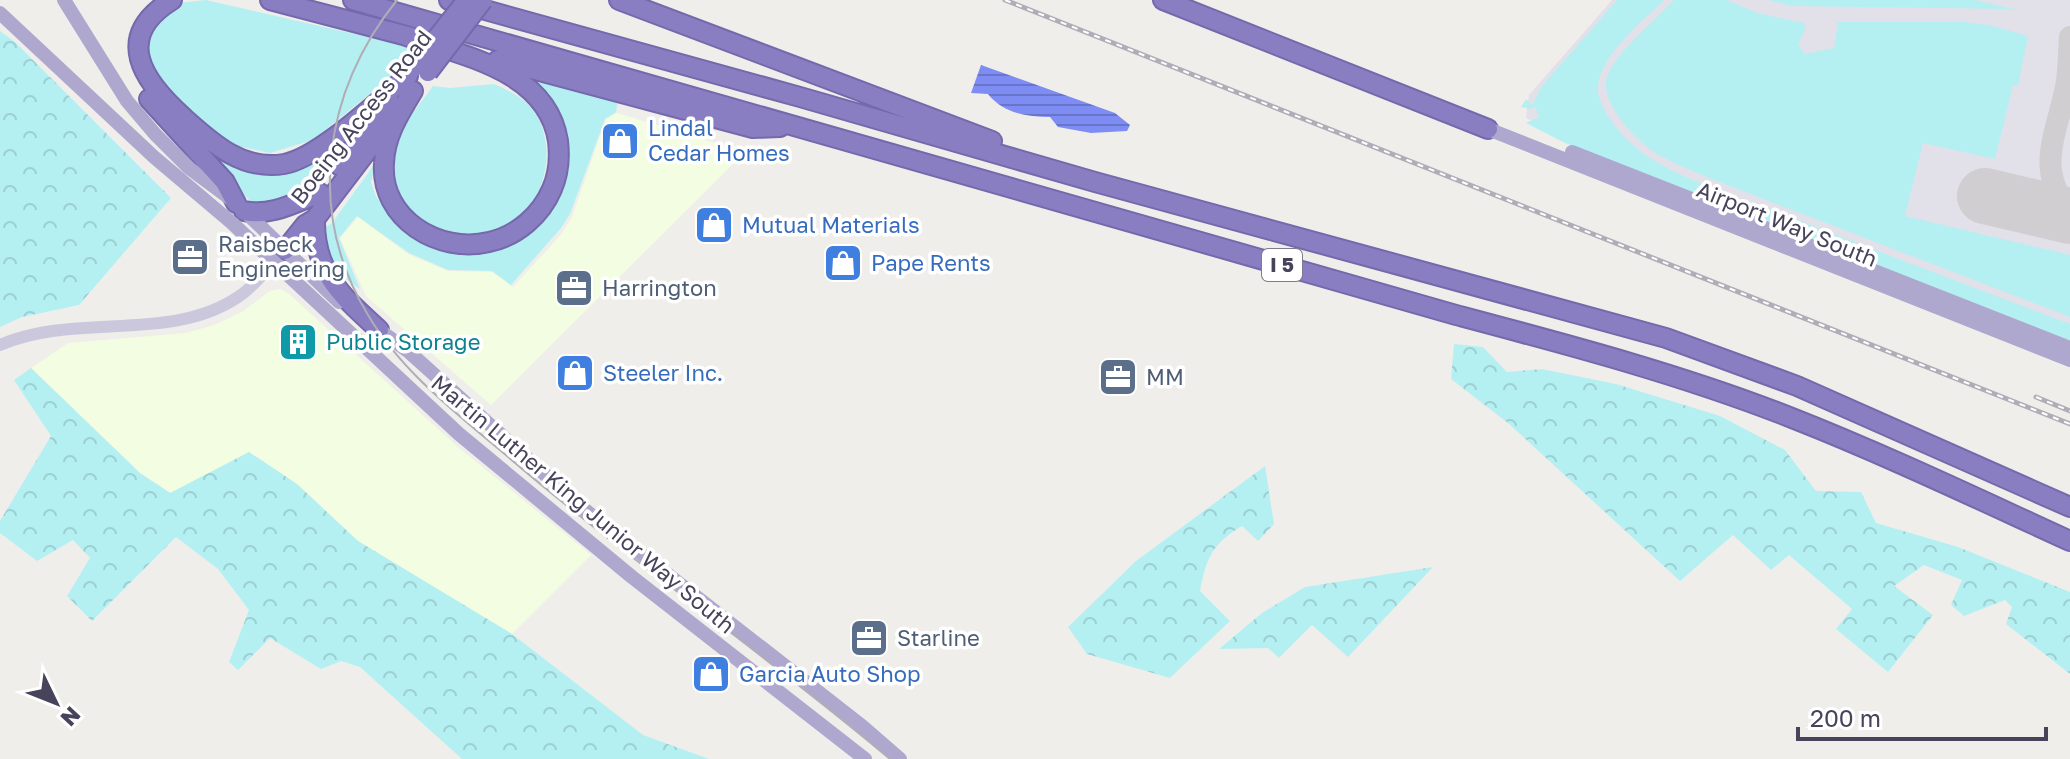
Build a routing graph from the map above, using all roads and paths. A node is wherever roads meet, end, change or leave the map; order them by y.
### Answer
1 (64, 0) edge
2 (156, 0) edge
3 (172, 0) edge
4 (270, 0) edge
5 (284, 0) edge
6 (353, 0) edge
7 (449, 0) edge
8 (467, 0) edge
9 (483, 0) edge
10 (619, 0) edge
11 (1163, 0) edge
12 (1194, 0) edge
13 (304, 7) junction
14 (0, 13) edge
15 (406, 36) junction
16 (415, 77) junction
17 (1491, 125) junction
18 (794, 126) junction
19 (1095, 182) junction
20 (320, 193) junction
21 (240, 207) junction
22 (310, 222) junction
23 (279, 257) junction
24 (379, 330) junction
25 (0, 345) edge
26 (2070, 348) edge
27 (2070, 360) edge
28 (2070, 507) edge
29 (2070, 541) edge
30 (865, 759) edge
31 (900, 759) edge

1 - 21 main road, Martin Luther King Junior Way South
2 - 21 highway
3 - 16 highway
4 - 13 highway
5 - 13 highway
6 - 18 highway, I 5
7 - 19 highway, I 5
8 - 16 highway, Boeing Access Road, bridge
9 - 16 highway, Boeing Access Road, bridge
10 - 19 highway
11 - 17 highway
12 - 17 highway
13 - 15 highway
14 - 23 main road, Martin Luther King Junior Way South
15 - 16 highway
15 - 18 highway
16 - 20 highway, Boeing Access Road
16 - 22 highway, Boeing Access Road
17 - 26 main road, Airport Way South
17 - 27 main road, Airport Way South
18 - 29 highway, I 5
19 - 28 highway, I 5
20 - 21 highway
20 - 22 highway, Boeing Access Road
21 - 23 main road, Martin Luther King Junior Way South
22 - 23 highway, Boeing Access Road
22 - 24 highway
23 - 24 main road, Martin Luther King Junior Way South
23 - 25 street
23 - 30 main road, Martin Luther King Junior Way South
24 - 31 main road, Martin Luther King Junior Way South

